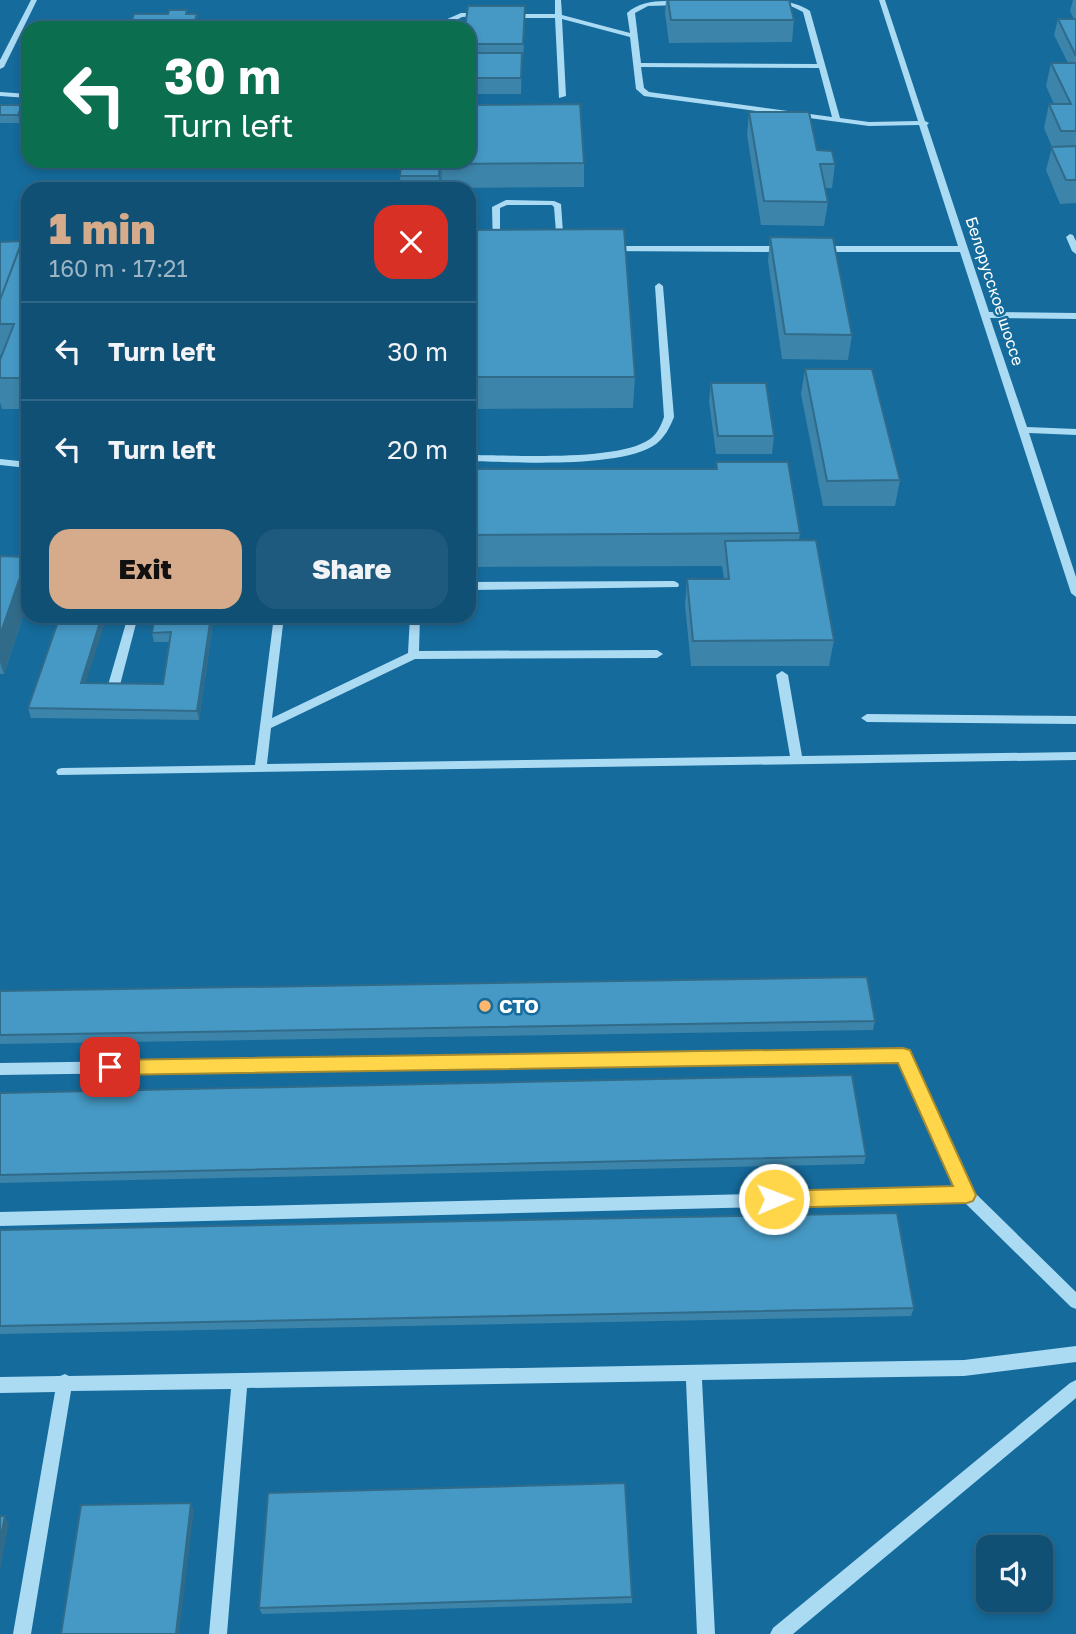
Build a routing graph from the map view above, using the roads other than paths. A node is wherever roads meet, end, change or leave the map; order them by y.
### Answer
1 (34, 0) edge
2 (558, 0) edge
3 (882, 0) edge
4 (768, 2) edge
5 (688, 3) edge
6 (486, 15) edge
7 (498, 15) edge
8 (559, 16) junction
9 (23, 21) edge
10 (449, 21) edge
11 (21, 26) edge
12 (633, 36) junction
13 (636, 65) junction
14 (822, 66) junction
15 (0, 67) edge
16 (0, 94) edge
17 (21, 96) edge
18 (562, 96) dead end
19 (837, 120) junction
20 (925, 123) junction
21 (1070, 237) dead end
22 (482, 249) edge
23 (496, 249) junction
24 (509, 249) edge
25 (548, 249) edge
26 (561, 249) junction
27 (574, 249) edge
28 (602, 249) edge
29 (793, 249) edge
30 (806, 249) edge
31 (965, 249) junction
32 (1076, 251) edge
33 (659, 286) dead end
34 (986, 315) junction
35 (1076, 316) edge
36 (1023, 430) junction
37 (1076, 432) edge
38 (476, 458) edge
39 (0, 461) edge
40 (21, 464) edge
41 (674, 585) dead end
42 (476, 586) edge
43 (1076, 593) edge
44 (131, 623) edge
45 (278, 623) edge
46 (415, 623) edge
47 (657, 654) dead end
48 (413, 655) junction
49 (782, 675) dead end
50 (114, 685) edge
51 (867, 718) dead end
52 (1076, 720) edge
53 (265, 726) junction
54 (1076, 756) edge
55 (797, 761) junction
56 (260, 769) junction
57 (62, 772) dead end
58 (0, 1069) edge
59 (967, 1195) junction
60 (0, 1219) edge
61 (1076, 1301) edge
62 (1076, 1354) edge
63 (694, 1372) junction
64 (240, 1380) junction
65 (65, 1382) junction
66 (0, 1385) edge
67 (1076, 1388) edge
68 (22, 1634) edge
69 (218, 1634) edge
70 (706, 1634) edge
71 (779, 1634) edge

1 - 9 street
2 - 8 lane
3 - 20 street, Белорусское шоссе
4 - 14 street
5 - 12 street
6 - 10 street
7 - 8 street
8 - 12 lane
8 - 18 lane
11 - 15 street
12 - 13 street
13 - 14 street
13 - 19 street
14 - 19 street
16 - 17 street
19 - 20 street
20 - 31 street, Белорусское шоссе
21 - 32 street
22 - 23 street
23 - 24 street
23 - 26 street
25 - 26 street
26 - 27 street
28 - 29 street
30 - 31 street
31 - 34 street, Белорусское шоссе
33 - 38 street
34 - 35 street
34 - 36 street, Белорусское шоссе
36 - 37 street
36 - 43 street, Белорусское шоссе
39 - 40 street
41 - 42 street
44 - 50 street
45 - 53 street
46 - 48 street
47 - 48 street
48 - 53 street
49 - 55 street
51 - 52 street
53 - 56 street
54 - 55 street
55 - 56 street
56 - 57 street
58 - 59 street
59 - 60 street
59 - 61 street
62 - 63 street
63 - 64 street
63 - 70 street
64 - 65 street
64 - 69 street
65 - 66 street
65 - 68 street
67 - 71 street

